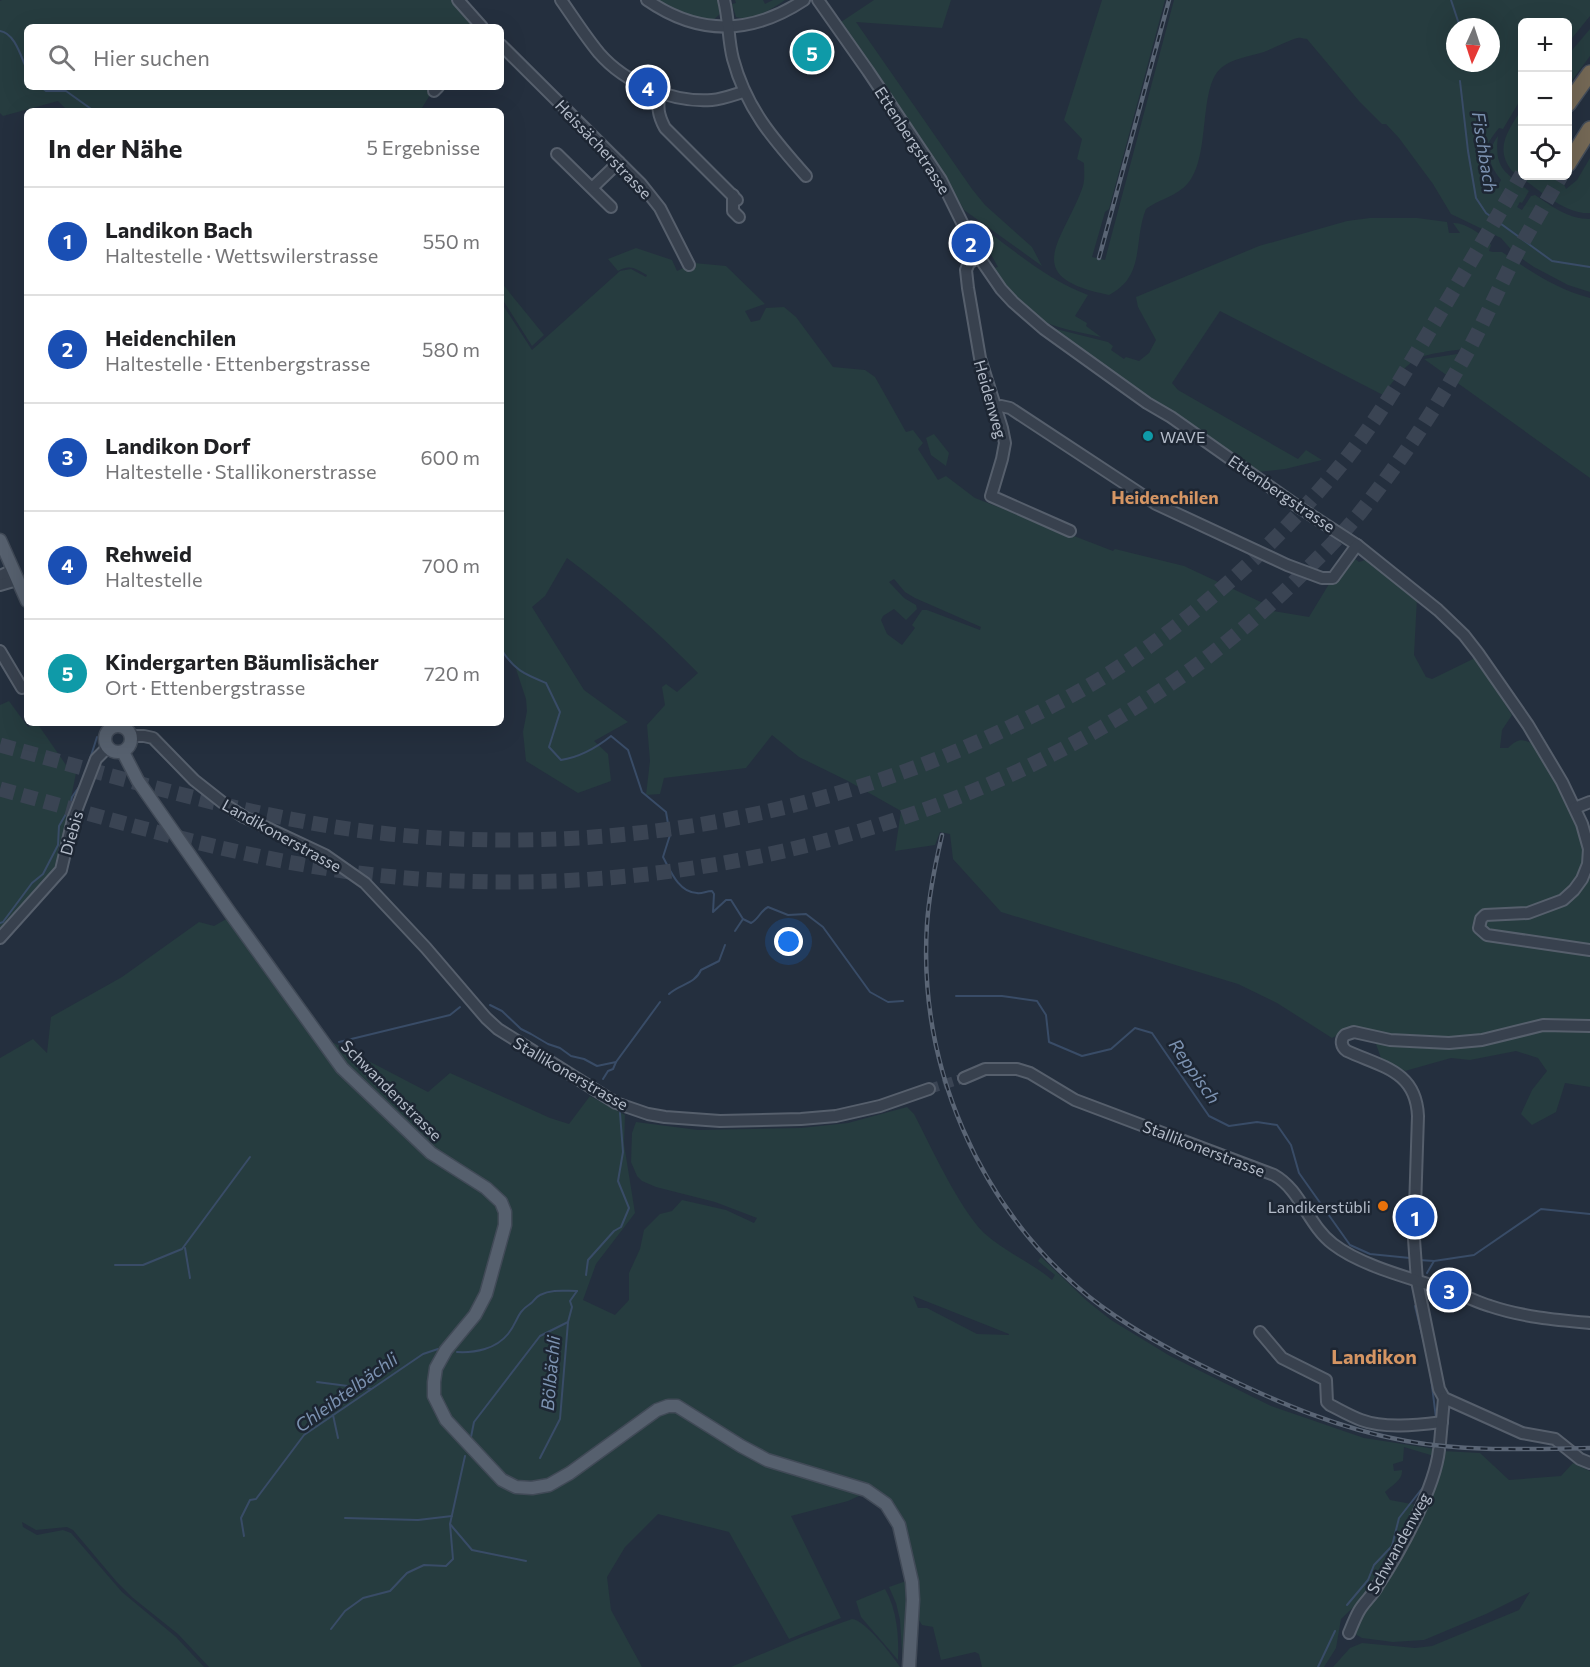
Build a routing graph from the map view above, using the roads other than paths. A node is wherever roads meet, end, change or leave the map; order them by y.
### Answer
1 (458, 0) edge
2 (561, 0) edge
3 (646, 0) edge
4 (724, 0) edge
5 (804, 0) edge
6 (818, 0) edge
7 (479, 24) edge
8 (730, 28) junction
9 (504, 48) edge
10 (1590, 73) edge
11 (660, 92) junction
12 (743, 92) junction
13 (1572, 98) edge
14 (1590, 129) edge
15 (557, 154) dead end
16 (1572, 158) edge
17 (619, 162) junction
18 (806, 176) dead end
19 (592, 188) junction
20 (611, 207) dead end
21 (739, 217) dead end
22 (979, 257) junction
23 (689, 265) dead end
24 (995, 408) junction
25 (1070, 531) dead end
26 (0, 540) edge
27 (1358, 545) junction
28 (15, 575) junction
29 (0, 576) edge
30 (0, 585) edge
31 (24, 594) edge
32 (0, 651) edge
33 (22, 688) dead end
34 (103, 726) edge
35 (131, 736) junction
36 (107, 748) junction
37 (123, 752) junction
38 (1590, 802) edge
39 (1575, 808) junction
40 (0, 938) edge
41 (1590, 950) edge
42 (1590, 1026) edge
43 (498, 1029) joint
44 (964, 1078) tunnel mouth
45 (929, 1089) tunnel mouth
46 (1417, 1281) junction
47 (1590, 1323) edge
48 (1260, 1332) dead end
49 (1444, 1398) junction
50 (1442, 1422) junction
51 (1590, 1463) edge
52 (1349, 1633) dead end
53 (909, 1667) edge

1 - 7 street
2 - 11 street
3 - 8 street
4 - 8 street
5 - 8 street
6 - 22 street, Ettenbergstrasse
8 - 12 street
9 - 17 street, Heissächerstrasse
10 - 13 highway
11 - 12 street
11 - 21 street
12 - 18 street
14 - 16 highway
15 - 19 street
17 - 19 street
17 - 23 street, Heissächerstrasse
19 - 20 street
22 - 24 street, Heidenweg
22 - 27 street, Ettenbergstrasse
24 - 25 street, Heidenweg
24 - 27 street
26 - 28 main road
27 - 39 street, Ettenbergstrasse
28 - 29 street
28 - 30 street
28 - 31 main road
32 - 33 street
34 - 35 main road
34 - 36 main road
35 - 37 main road
35 - 43 street, Landikonerstrasse
36 - 37 main road
36 - 40 street, Diebis
37 - 53 main road, Schwandenstrasse
38 - 39 street
39 - 41 street, Ettenbergstrasse
42 - 46 street
43 - 45 street, Stallikonerstrasse
44 - 46 street, Stallikonerstrasse
46 - 47 street, Stallikonerstrasse
46 - 49 street
48 - 50 street
49 - 50 street, Schwandenweg
49 - 51 street
50 - 52 street, Schwandenweg

